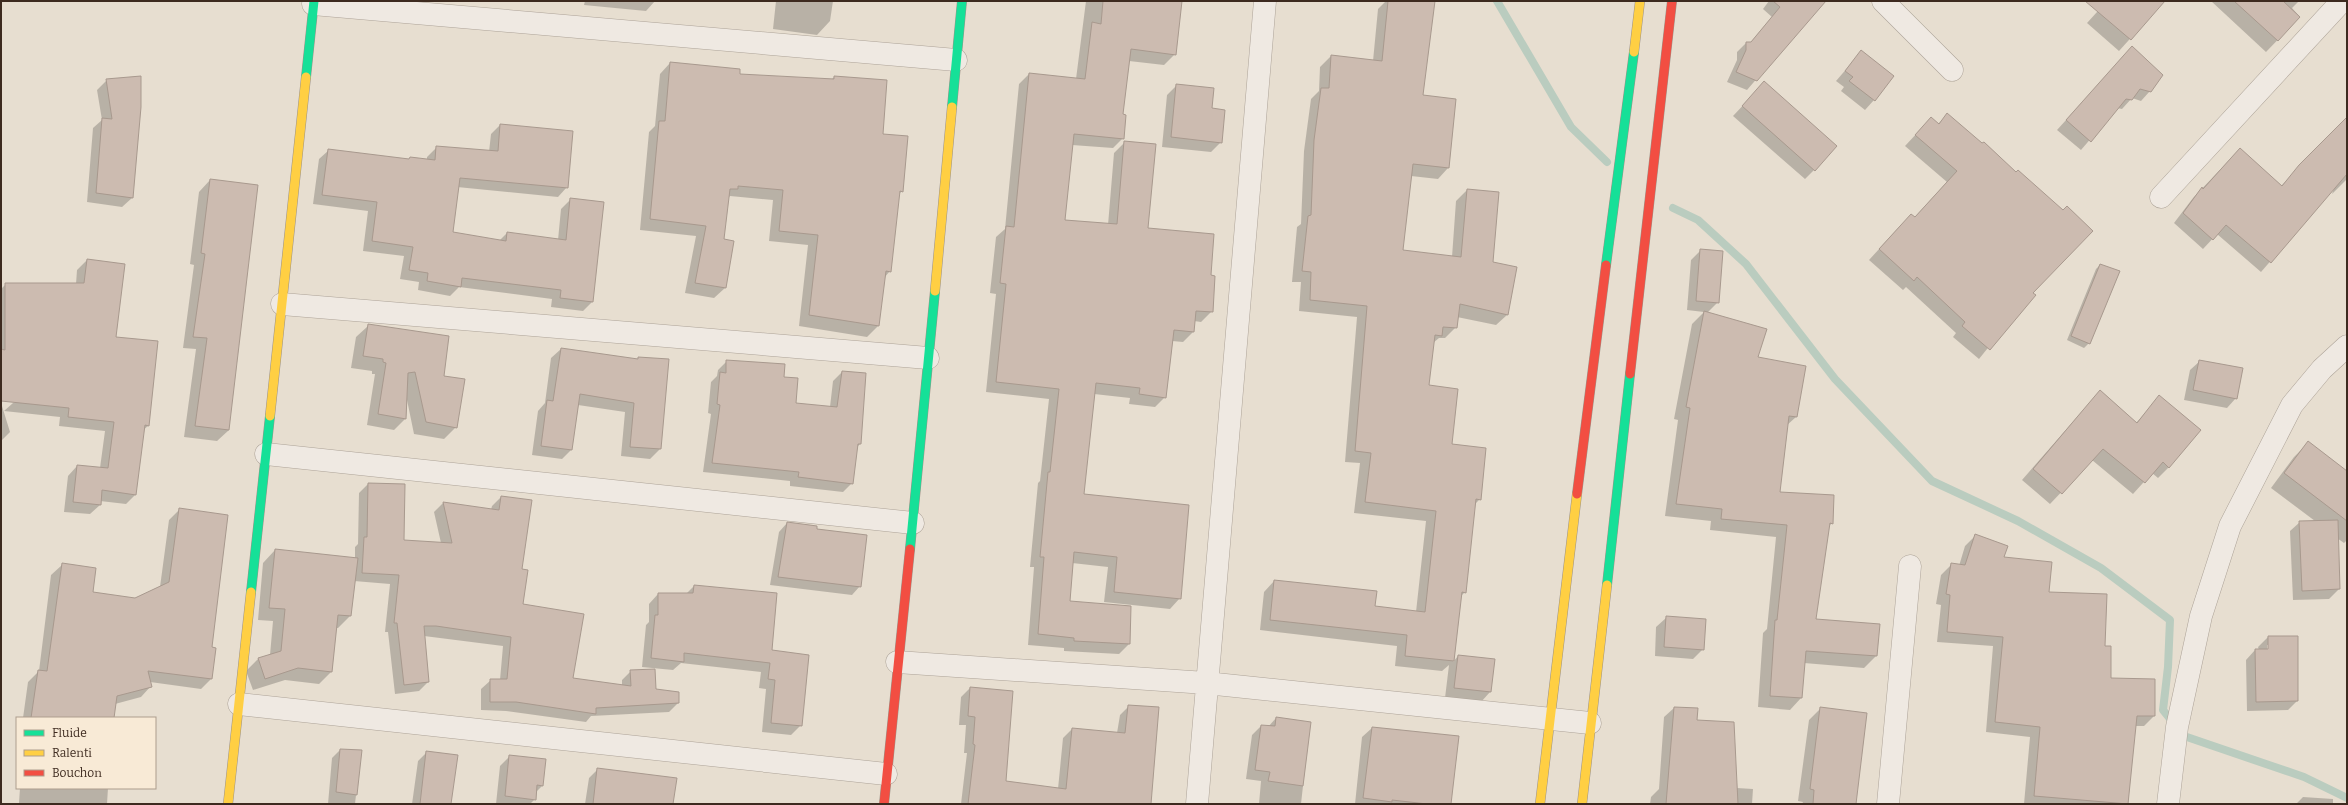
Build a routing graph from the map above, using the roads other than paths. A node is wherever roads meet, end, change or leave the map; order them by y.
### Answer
1 (962, 1) edge
2 (1265, 1) edge
3 (1640, 1) edge
4 (1672, 1) edge
5 (1883, 1) edge
6 (2342, 1) edge
7 (314, 3) edge
8 (956, 60) junction
9 (1952, 70) dead end
10 (2160, 197) dead end
11 (282, 304) junction
12 (2347, 346) edge
13 (928, 358) junction
14 (266, 454) junction
15 (913, 523) junction
16 (1910, 566) dead end
17 (897, 662) junction
18 (1206, 683) junction
19 (239, 704) junction
20 (1549, 719) junction
21 (1590, 723) junction
22 (886, 774) junction
23 (228, 804) edge
24 (884, 804) edge
25 (1197, 804) edge
26 (1540, 804) edge
27 (1582, 804) edge
28 (1888, 804) edge
29 (2168, 804) edge

1 - 8 street
2 - 18 street
3 - 20 street
4 - 21 street
5 - 9 street
6 - 10 street
7 - 8 street
7 - 11 street
8 - 13 street
11 - 13 street
11 - 14 street
12 - 29 street
13 - 15 street
14 - 15 street
14 - 19 street
15 - 17 street
16 - 28 street
17 - 18 street
17 - 22 street
18 - 20 street
18 - 25 street
19 - 22 street
19 - 23 street
20 - 21 street
20 - 26 street
21 - 27 street
22 - 24 street

